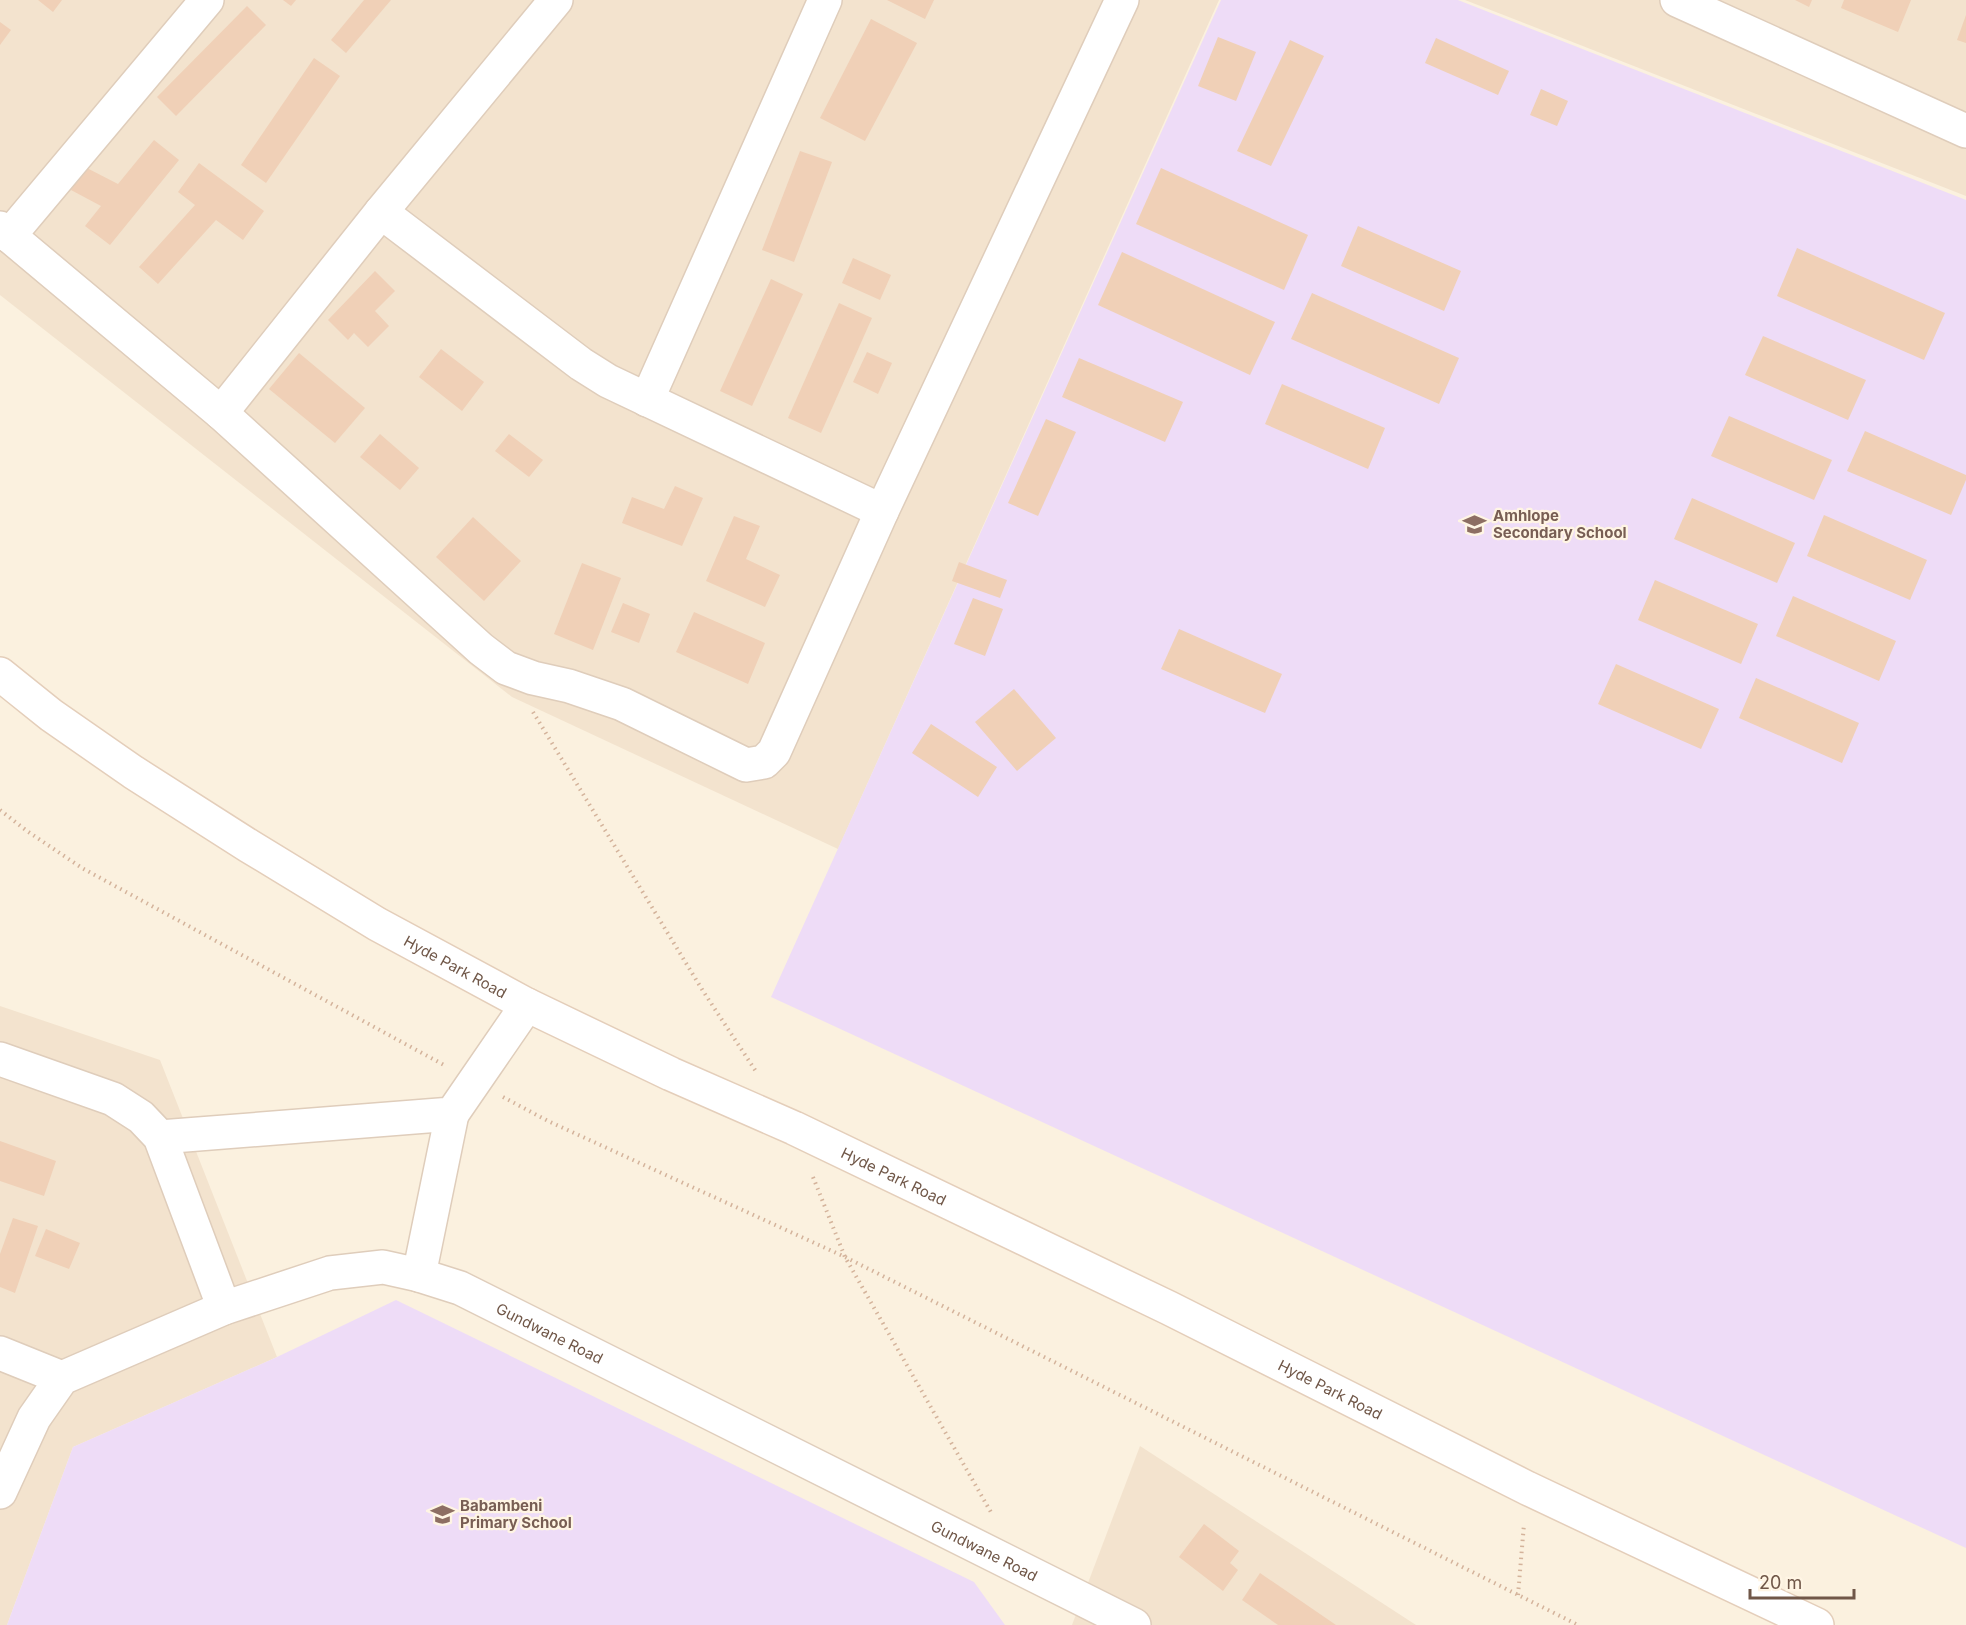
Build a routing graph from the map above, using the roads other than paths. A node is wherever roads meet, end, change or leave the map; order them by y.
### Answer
1 (207, 0) edge
2 (556, 0) edge
3 (825, 0) edge
4 (1122, 0) edge
5 (1677, 0) edge
6 (1966, 131) edge
7 (381, 212) junction
8 (5, 232) edge
9 (647, 400) junction
10 (221, 413) junction
11 (882, 511) junction
12 (0, 674) edge
13 (527, 1005) junction
14 (0, 1059) edge
15 (452, 1114) junction
16 (160, 1137) junction
17 (419, 1275) junction
18 (224, 1308) junction
19 (0, 1353) edge
20 (62, 1378) junction
21 (0, 1492) edge
22 (1094, 1615) edge
23 (1134, 1625) edge
24 (1817, 1625) edge

1 - 8 street
2 - 7 street
3 - 9 street
4 - 11 street
5 - 6 street
7 - 9 street
7 - 10 street
8 - 10 street
9 - 11 street
10 - 11 street
12 - 13 street, Hyde Park Road
13 - 15 street
13 - 24 street, Hyde Park Road
14 - 16 street
15 - 16 street
15 - 17 street
16 - 18 street
17 - 18 street, Gundwane Road
17 - 22 street, Gundwane Road
18 - 20 street, Gundwane Road
19 - 20 street
20 - 21 street
22 - 23 street, Gundwane Road

